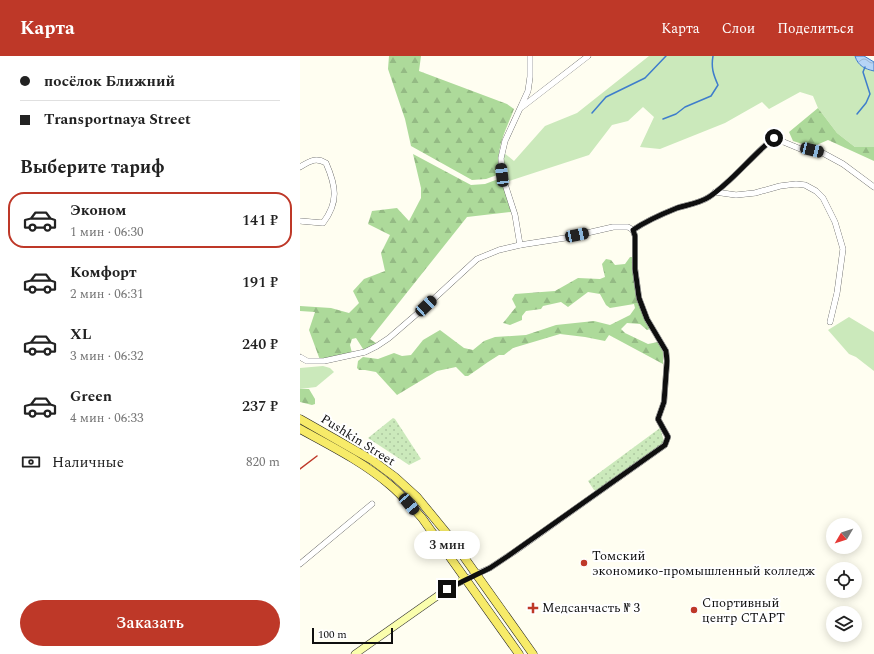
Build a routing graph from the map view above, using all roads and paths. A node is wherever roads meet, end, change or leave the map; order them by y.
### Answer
1 (530, 56) edge
2 (588, 56) edge
3 (520, 109) junction
4 (300, 167) edge
5 (874, 187) edge
6 (715, 192) junction
7 (300, 221) edge
8 (633, 230) junction
9 (520, 245) junction
10 (830, 322) dead end
11 (300, 357) edge
12 (300, 419) edge
13 (300, 429) edge
14 (372, 504) dead end
15 (300, 564) edge
16 (476, 574) junction
17 (466, 579) junction
18 (355, 654) edge
19 (519, 654) edge
20 (533, 654) edge

1 - 3 street
2 - 3 street
3 - 9 street
4 - 7 street
5 - 6 street
6 - 8 street
6 - 10 street
8 - 9 street
8 - 16 street
9 - 11 street
12 - 16 main road, Pushkin Street
13 - 17 main road, Pushkin Street
14 - 15 street
16 - 17 street
16 - 20 main road, Pushkin Street
17 - 18 street
17 - 19 main road, Pushkin Street

